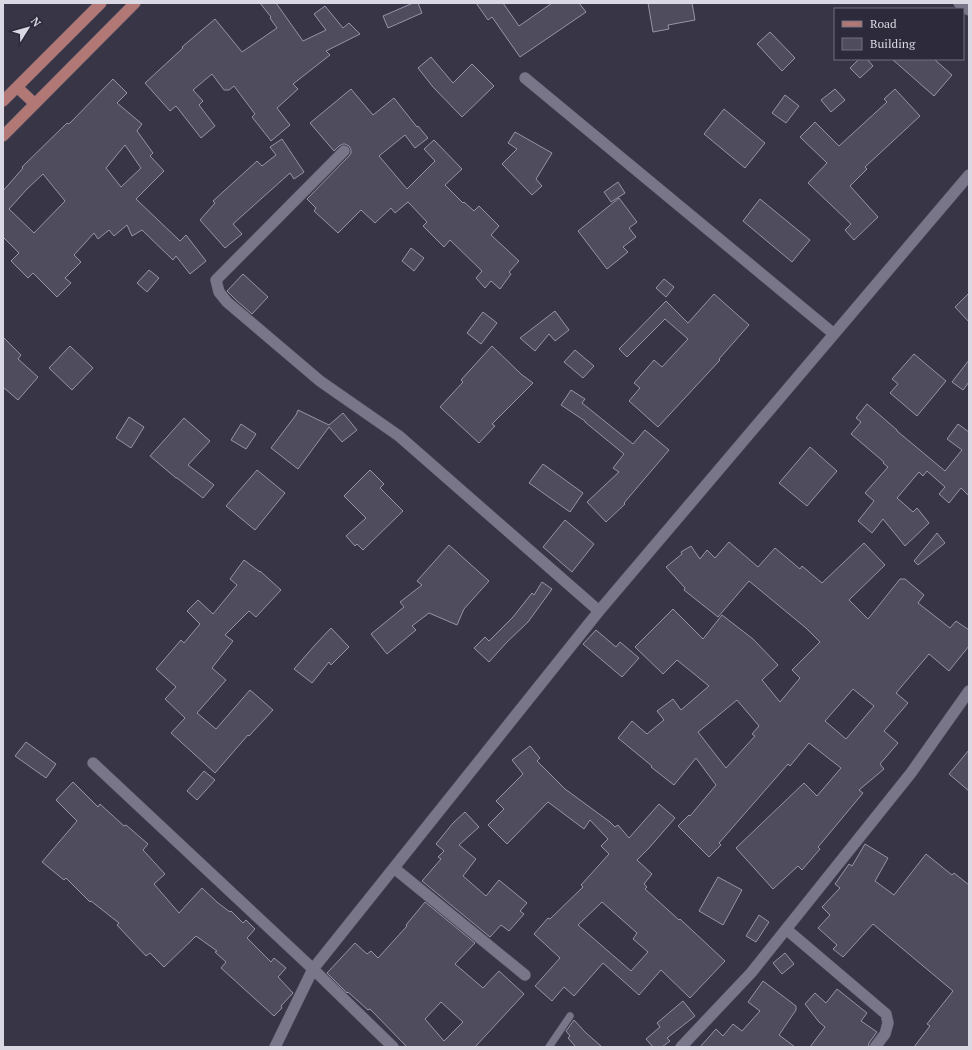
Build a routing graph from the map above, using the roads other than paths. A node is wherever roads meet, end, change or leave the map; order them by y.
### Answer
1 (101, 3) edge
2 (135, 3) edge
3 (959, 3) edge
4 (969, 10) edge
5 (525, 78) dead end
6 (17, 87) junction
7 (3, 101) edge
8 (35, 104) junction
9 (3, 136) edge
10 (344, 151) dead end
11 (969, 175) edge
12 (834, 334) junction
13 (600, 611) junction
14 (969, 691) edge
15 (93, 763) dead end
16 (394, 868) junction
17 (786, 929) junction
18 (313, 969) junction
19 (525, 975) dead end
20 (570, 1016) dead end
21 (275, 1047) edge
22 (392, 1047) edge
23 (549, 1047) edge
24 (681, 1047) edge
25 (875, 1047) edge

1 - 6 main road
2 - 8 main road
3 - 4 street
5 - 12 street
6 - 7 main road
6 - 8 main road
8 - 9 main road
10 - 13 street
11 - 12 street
12 - 13 street
13 - 16 street
14 - 17 street
15 - 18 street
16 - 18 street
16 - 19 street
17 - 24 street
17 - 25 street
18 - 21 street
18 - 22 street
20 - 23 lane

